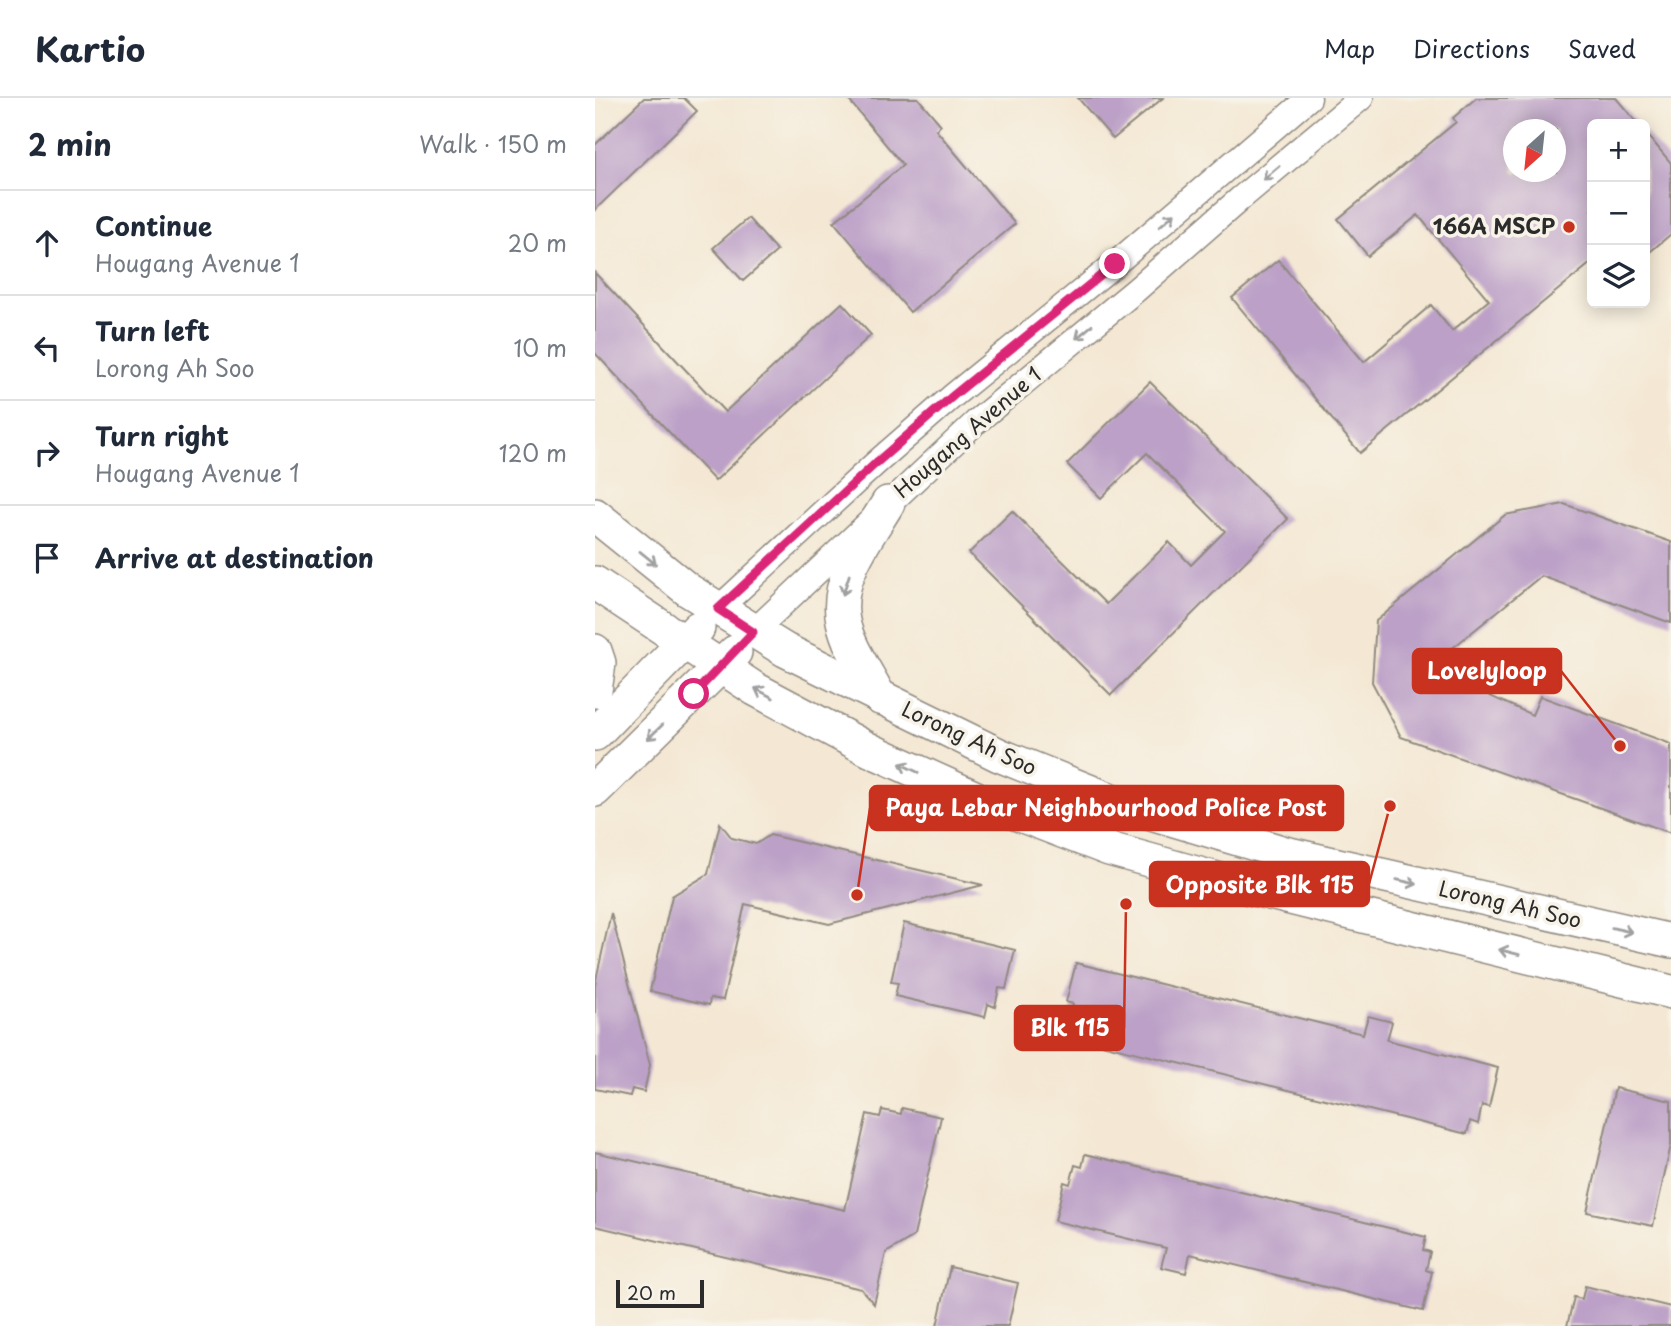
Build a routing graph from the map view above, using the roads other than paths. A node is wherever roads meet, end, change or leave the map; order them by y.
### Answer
1 (1310, 98) edge
2 (1361, 98) edge
3 (888, 503) junction
4 (595, 515) edge
5 (595, 583) edge
6 (718, 609) junction
7 (753, 632) junction
8 (684, 642) junction
9 (595, 651) edge
10 (721, 666) junction
11 (595, 691) edge
12 (880, 698) junction
13 (595, 734) edge
14 (595, 790) edge
15 (1671, 941) edge
16 (1671, 992) edge

6 -> 1 street, Hougang Avenue 1
2 -> 3 street, Hougang Avenue 1
3 - 7 street, Hougang Avenue 1
3 -> 12 main road
4 -> 6 main road, Lorong Ah Soo
5 - 8 main road
6 - 7 main road, Lorong Ah Soo
6 - 8 main road, Hougang Avenue 1
7 - 10 main road, Hougang Avenue 1
7 - 12 main road, Lorong Ah Soo
8 - 10 main road
8 - 13 main road, Hougang Avenue 1
9 - 11 main road
10 -> 14 main road, Hougang Avenue 1
16 -> 10 main road
12 -> 15 main road, Lorong Ah Soo

